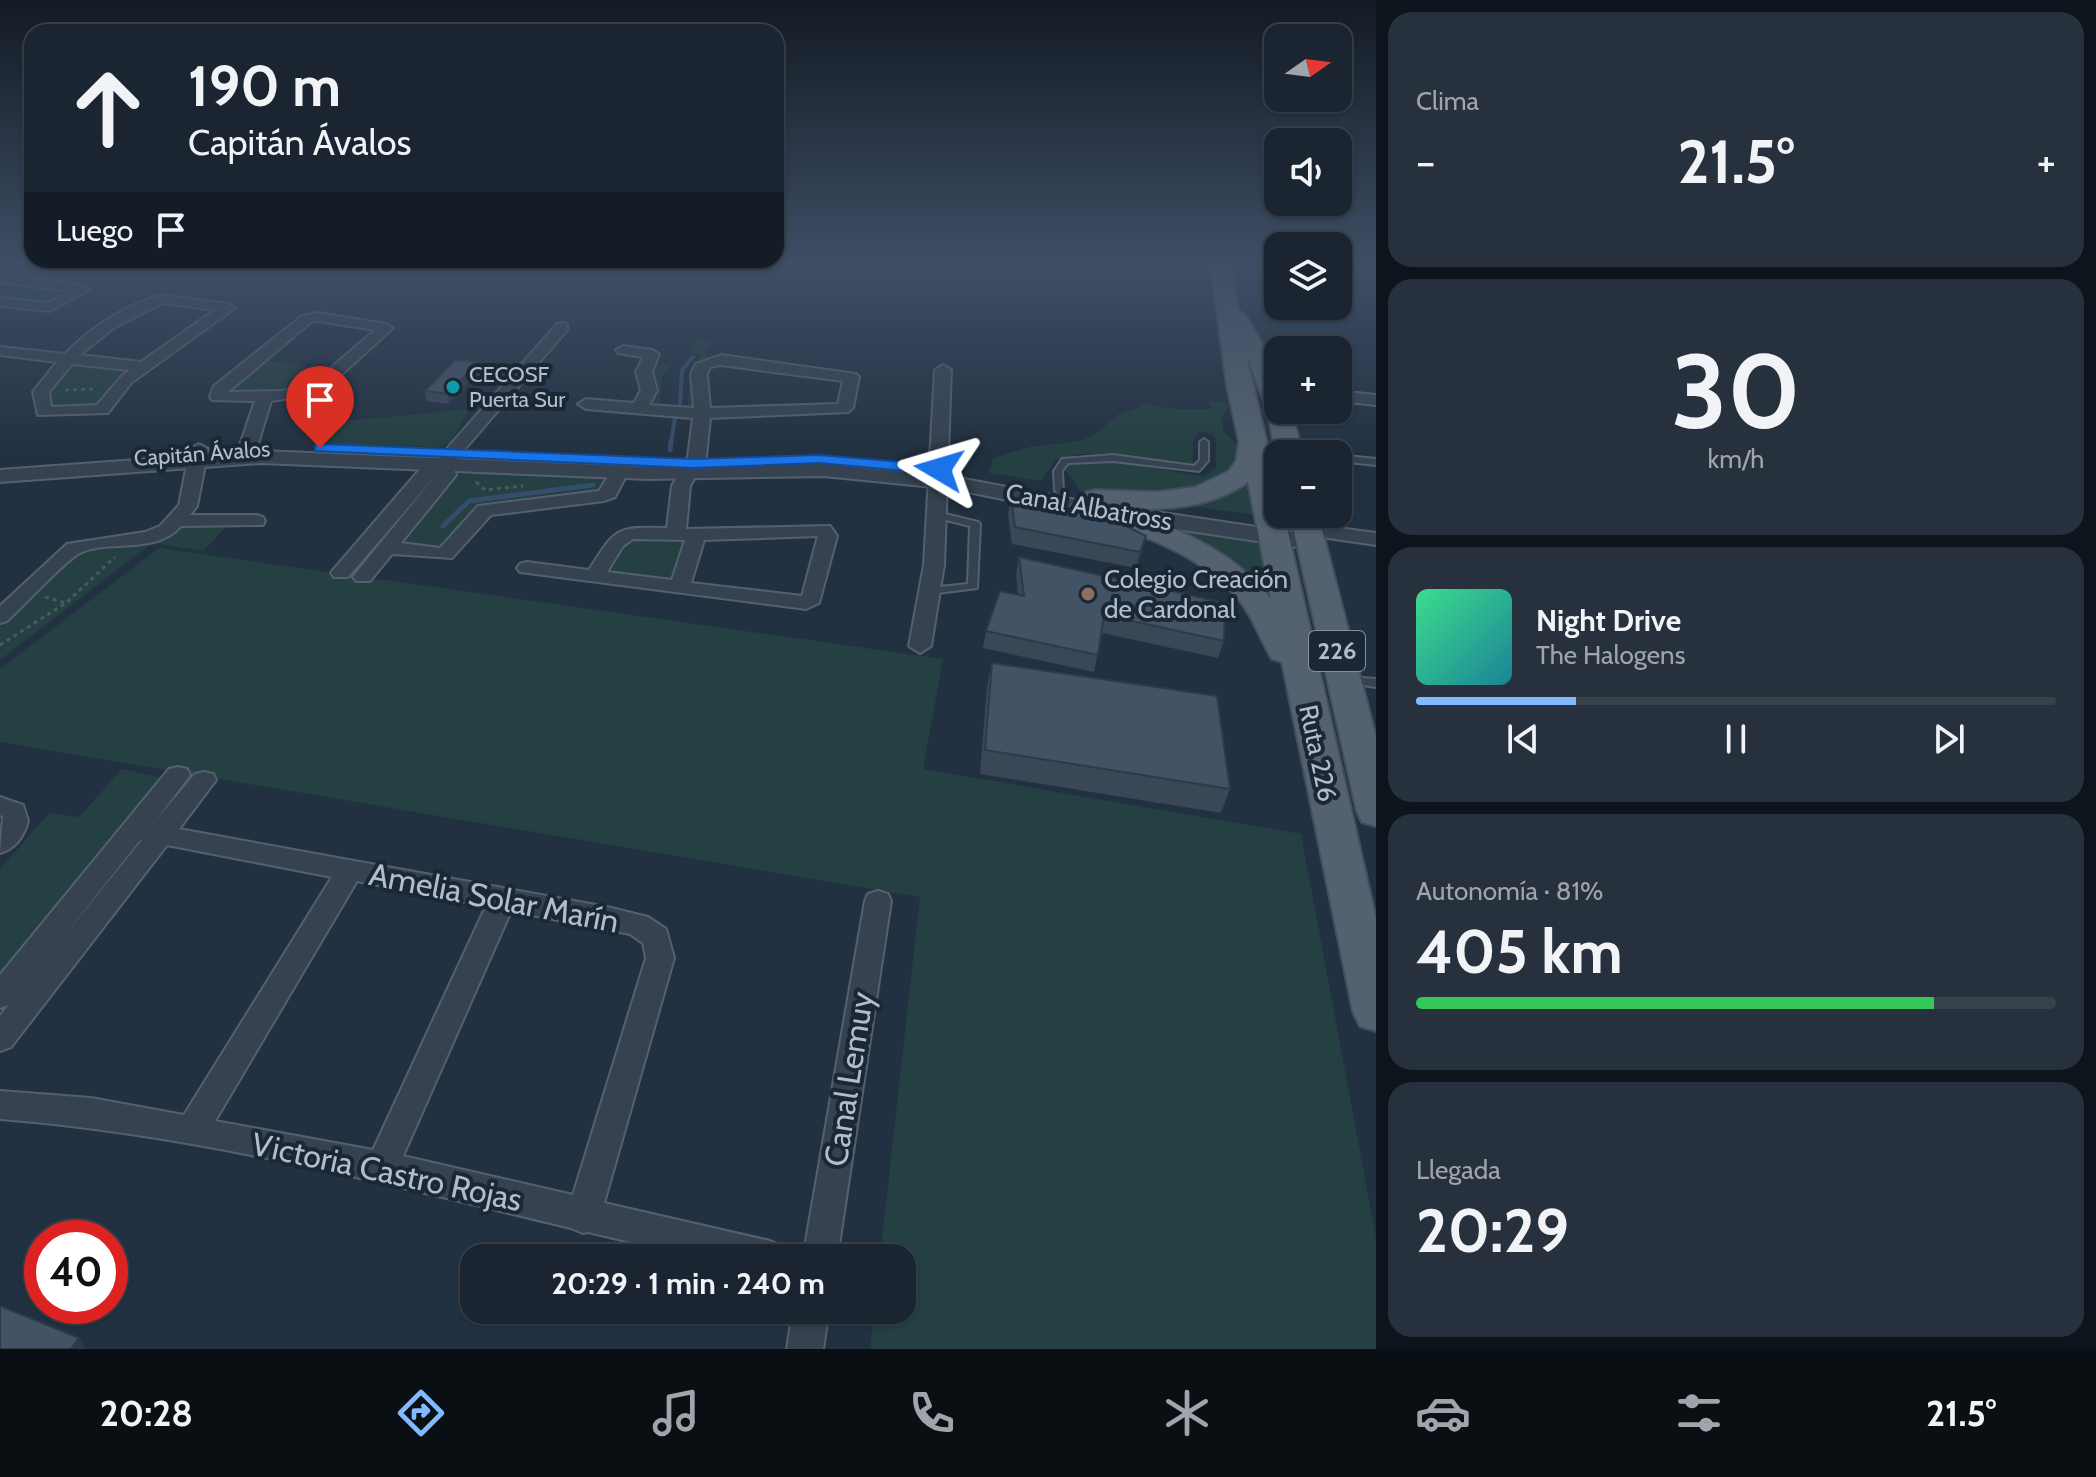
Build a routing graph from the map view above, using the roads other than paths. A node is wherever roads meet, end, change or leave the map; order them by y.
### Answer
1 (106, 329) edge
2 (197, 329) edge
3 (295, 329) edge
4 (385, 329) edge
5 (560, 329) edge
6 (1232, 329) edge
7 (1243, 329) edge
8 (623, 350) dead end
9 (0, 351) edge
10 (67, 359) junction
11 (1264, 365) edge
12 (144, 367) junction
13 (943, 370) dead end
14 (264, 397) junction
15 (1352, 397) edge
16 (1376, 400) edge
17 (586, 404) dead end
18 (639, 409) junction
19 (702, 413) junction
20 (1204, 442) dead end
21 (1252, 443) junction
22 (247, 452) junction
23 (198, 454) junction
24 (448, 459) junction
25 (1352, 459) edge
26 (1376, 462) edge
27 (0, 466) edge
28 (690, 469) junction
29 (619, 472) junction
30 (939, 475) junction
31 (0, 476) edge
32 (1078, 499) junction
33 (937, 515) junction
34 (177, 520) junction
35 (256, 521) dead end
36 (1308, 529) edge
37 (1264, 530) junction
38 (686, 535) junction
39 (1376, 539) edge
40 (389, 548) junction
41 (1376, 550) edge
42 (527, 568) dead end
43 (341, 573) dead end
44 (363, 577) dead end
45 (594, 577) junction
46 (679, 588) junction
47 (930, 591) junction
48 (0, 617) edge
49 (920, 646) dead end
50 (1360, 681) edge
51 (1306, 700) junction
52 (178, 775) dead end
53 (204, 780) dead end
54 (0, 806) edge
55 (1376, 812) edge
56 (150, 833) junction
57 (0, 844) edge
58 (350, 870) junction
59 (503, 899) junction
60 (878, 901) dead end
61 (0, 996) edge
62 (1376, 1012) edge
63 (0, 1038) edge
64 (0, 1105) edge
65 (192, 1131) junction
66 (382, 1167) junction
67 (583, 1217) junction
68 (706, 1244) edge
69 (822, 1244) edge
70 (809, 1324) edge
71 (805, 1349) edge

1 - 10 street
2 - 12 street
3 - 14 street
4 - 14 street
5 - 24 street
6 - 21 main road, Ruta 226 / 226
7 - 11 main road, Ruta 226 / 226
8 - 18 street
9 - 10 street
10 - 12 street
10 - 12 street
13 - 30 street
14 - 22 street
15 - 16 street
17 - 18 street
18 - 19 street
19 - 19 street
19 - 28 street
20 - 32 lane
21 - 32 main road
21 - 37 main road, Ruta 226 / 226
22 - 23 street, Capitán Ávalos
22 - 24 street, Capitán Ávalos
23 - 27 street, Capitán Ávalos
23 - 31 street, Capitán Ávalos
23 - 34 street
24 - 28 street, Canal Albatross
24 - 29 street, Canal Albatross
24 - 40 street
24 - 43 street
25 - 26 lane
28 - 29 street, Canal Albatross
28 - 30 street, Canal Albatross
28 - 38 street
29 - 40 street
30 - 32 street, Canal Albatross
30 - 33 street
32 - 37 street, Canal Albatross
32 - 51 main road
33 - 47 street
33 - 47 lane
34 - 35 street
34 - 48 street
36 - 37 street
36 - 39 street
36 - 41 street
36 - 50 main road, Ruta 226 / 226
37 - 51 main road, Ruta 226 / 226
38 - 45 street
38 - 46 street
38 - 46 street
40 - 44 street
42 - 45 street
45 - 46 street
47 - 49 street
50 - 55 main road, Ruta 226 / 226
51 - 62 main road, Ruta 226 / 226
52 - 56 street
53 - 56 street
54 - 57 street
56 - 58 street, Amelia Solar Marín
56 - 61 street
56 - 63 street
58 - 59 street, Amelia Solar Marín
58 - 65 street
59 - 66 street
59 - 67 street, Amelia Solar Marín
60 - 69 street, Canal Lemuy
64 - 65 street, Victoria Castro Rojas
65 - 66 street, Victoria Castro Rojas
66 - 67 street, Victoria Castro Rojas
67 - 68 street, Victoria Castro Rojas
70 - 71 street

